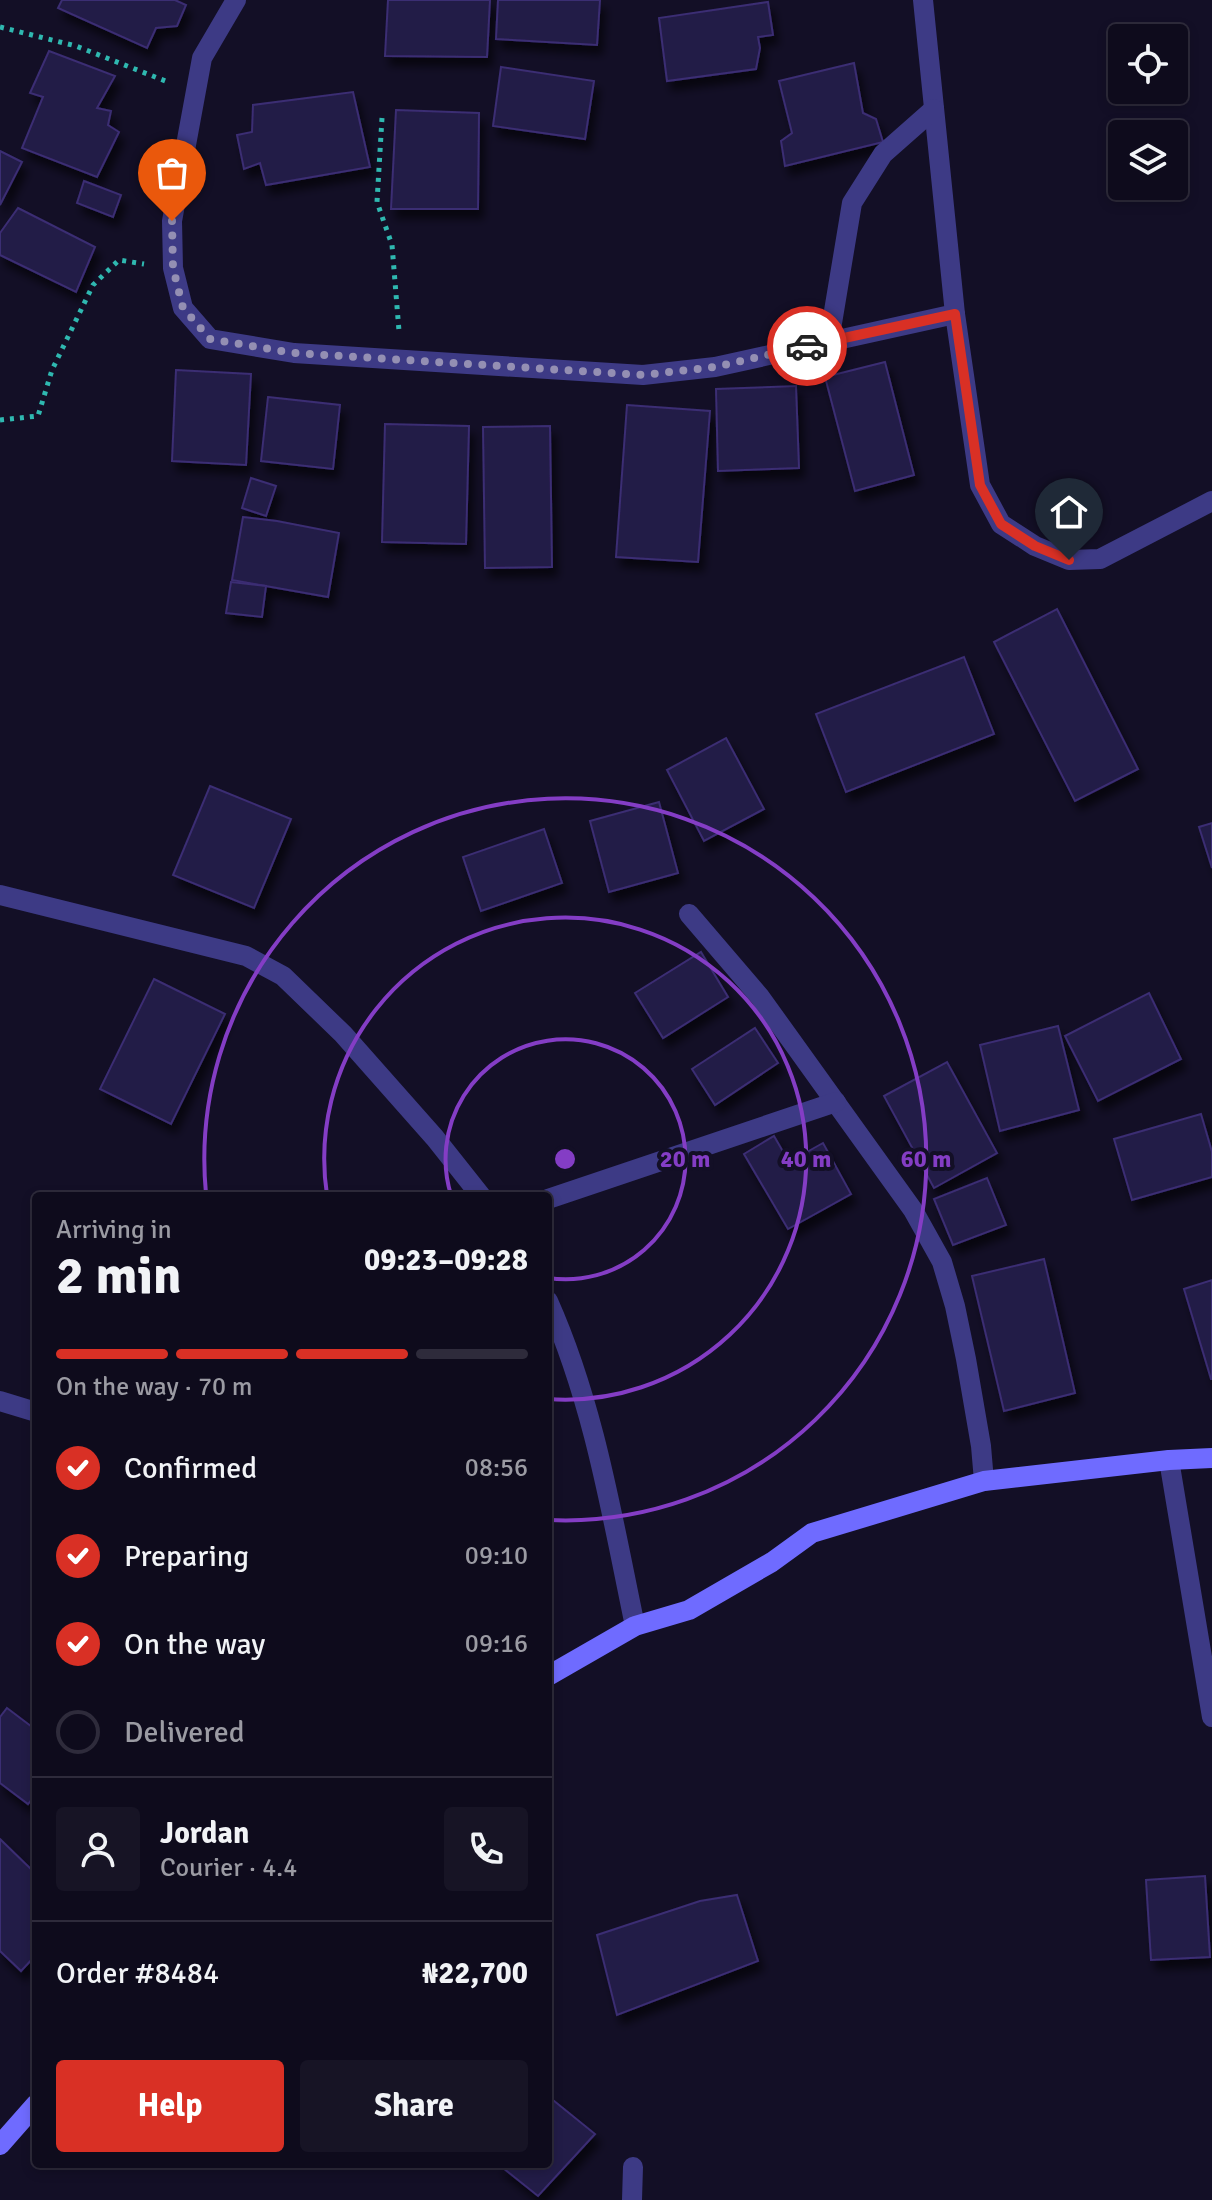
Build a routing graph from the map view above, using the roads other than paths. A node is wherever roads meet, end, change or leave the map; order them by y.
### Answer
1 (236, 0) edge
2 (923, 0) edge
3 (934, 109) junction
4 (955, 314) junction
5 (829, 341) junction
6 (1212, 501) edge
7 (0, 895) edge
8 (689, 914) dead end
9 (836, 1102) junction
10 (478, 1192) edge
11 (552, 1198) edge
12 (552, 1311) edge
13 (0, 1401) edge
14 (32, 1411) edge
15 (1212, 1458) edge
16 (1169, 1460) junction
17 (984, 1481) junction
18 (635, 1626) junction
19 (552, 1674) edge
20 (1212, 1717) edge
21 (32, 2109) edge
22 (0, 2145) edge
23 (633, 2167) dead end
24 (632, 2200) edge

1 - 5 street
2 - 3 street
3 - 4 street
3 - 5 street
4 - 5 street
4 - 6 street
7 - 10 street
8 - 9 street
9 - 11 street
9 - 17 street
12 - 18 street
13 - 14 street
15 - 16 street
16 - 17 street
16 - 20 street
17 - 18 street
18 - 19 street
21 - 22 street
23 - 24 street

